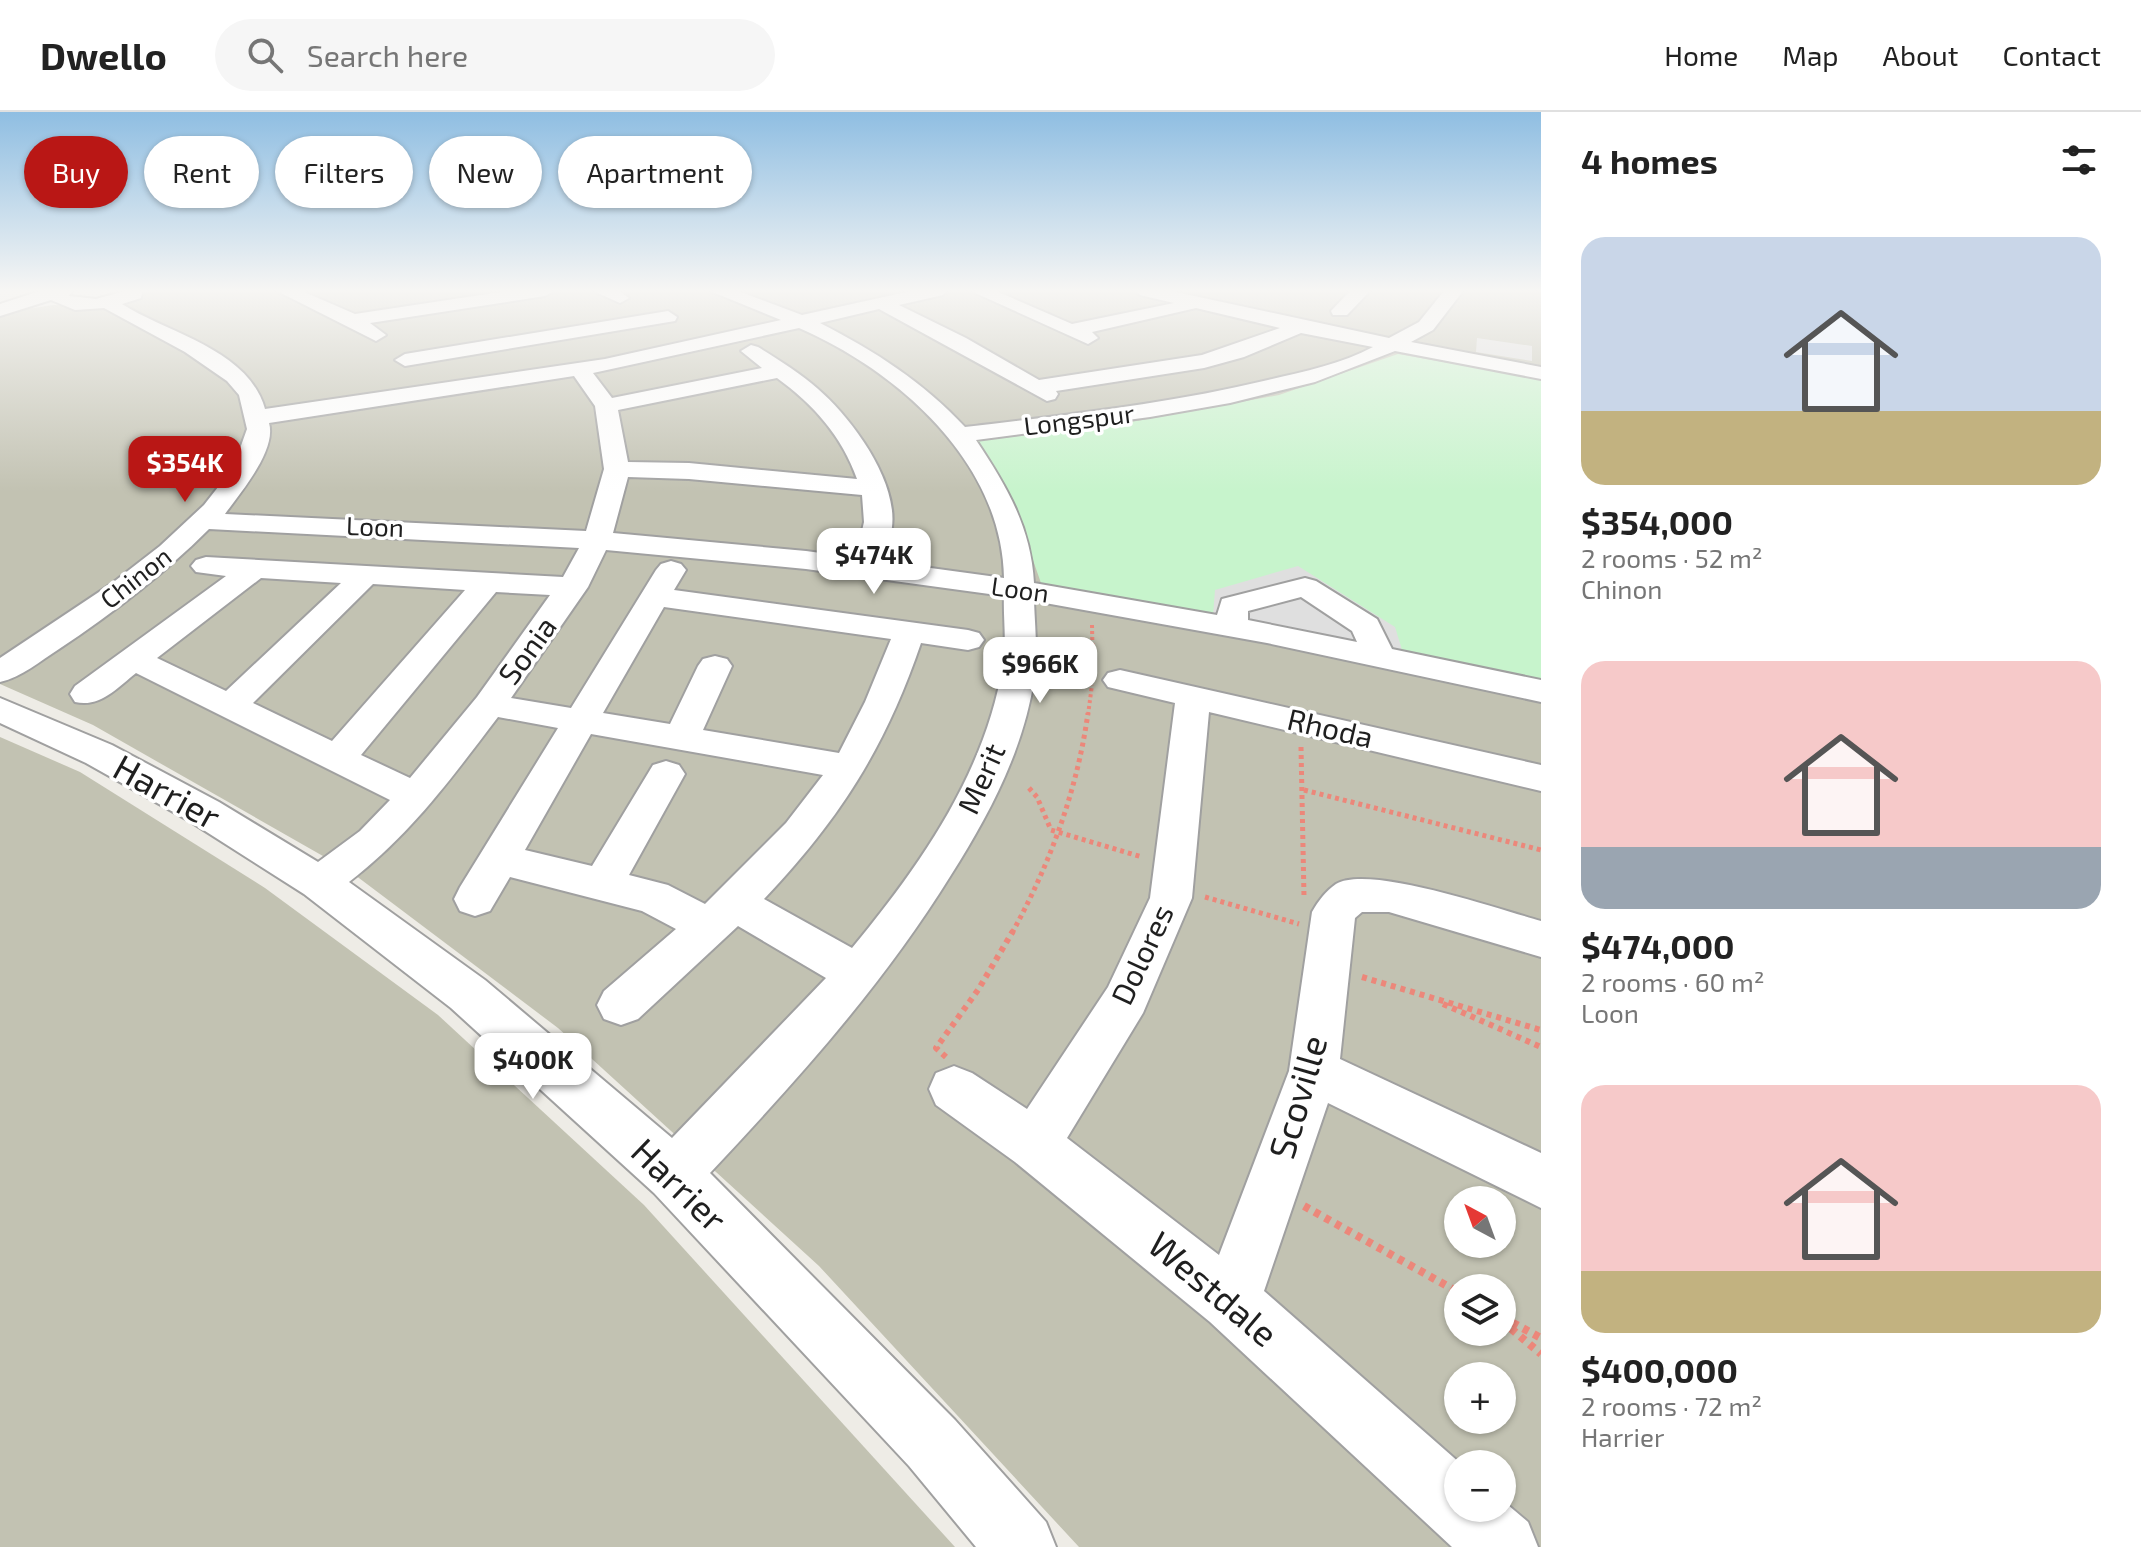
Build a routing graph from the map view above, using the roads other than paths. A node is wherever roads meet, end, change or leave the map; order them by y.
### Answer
1 (205, 358) edge
2 (402, 358) edge
3 (421, 358) edge
4 (635, 358) edge
5 (761, 358) edge
6 (870, 358) edge
7 (986, 358) edge
8 (1209, 358) edge
9 (1363, 358) edge
10 (1459, 358) edge
11 (405, 360) junction
12 (580, 370) junction
13 (780, 371) junction
14 (1541, 373) edge
15 (432, 391) junction
16 (606, 406) junction
17 (260, 417) junction
18 (961, 435) junction
19 (617, 469) junction
20 (875, 488) junction
21 (204, 521) junction
22 (597, 540) junction
23 (872, 548) dead end
24 (206, 566) dead end
25 (254, 569) junction
26 (366, 575) junction
27 (488, 582) junction
28 (573, 587) junction
29 (1019, 590) junction
30 (1232, 627) junction
31 (909, 633) junction
32 (968, 640) dead end
33 (1379, 656) junction
34 (133, 659) junction
35 (715, 666) dead end
36 (0, 672) edge
37 (1120, 680) dead end
38 (1541, 691) edge
39 (87, 694) dead end
40 (1193, 696) junction
41 (489, 705) junction
42 (230, 706) junction
43 (0, 709) edge
44 (581, 721) junction
45 (673, 756) junction
46 (338, 758) junction
47 (848, 767) junction
48 (1541, 778) edge
49 (416, 797) junction
50 (499, 859) junction
51 (319, 883) junction
52 (602, 885) junction
53 (475, 899) dead end
54 (721, 916) junction
55 (1541, 939) edge
56 (858, 974) junction
57 (621, 1005) dead end
58 (1314, 1071) junction
59 (954, 1089) road end
60 (1034, 1144) junction
61 (673, 1174) junction
62 (1541, 1181) edge
63 (1231, 1301) junction
64 (1444, 1493) edge
65 (1476, 1522) edge
66 (1021, 1547) edge
67 (1503, 1547) edge

1 - 17 street
2 - 11 street
3 - 11 street
4 - 12 street
5 - 13 street
6 - 18 street, Merit
7 - 8 street
9 - 18 street, Longspur
10 - 14 street
11 - 15 street
12 - 15 street
12 - 16 street, Sonia
13 - 16 street
13 - 20 street
15 - 17 street
16 - 19 street, Sonia
17 - 21 street, Chinon
18 - 29 street, Merit
19 - 20 street
19 - 22 street, Sonia
20 - 23 street
21 - 22 street, Loon
21 - 36 street, Chinon
22 - 28 street, Sonia
22 - 29 street, Loon
24 - 25 street
25 - 26 street
25 - 34 street
26 - 27 street
26 - 42 street
27 - 28 street
27 - 46 street
28 - 41 street, Sonia
29 - 30 street, Loon
29 - 56 street, Merit
30 - 33 street, Loon
30 - 33 street
31 - 32 street
31 - 44 street
31 - 47 street
33 - 38 street, Loon
34 - 39 street
34 - 42 street
35 - 45 street
37 - 40 street, Rhoda
40 - 48 street, Rhoda
40 - 60 street, Dolores
41 - 44 street
41 - 49 street, Sonia
42 - 46 street
43 - 51 street, Harrier
44 - 45 street
44 - 50 street
45 - 47 street
45 - 52 street
46 - 49 street
47 - 54 street
49 - 51 street, Sonia
50 - 52 street
50 - 53 street
51 - 61 street, Harrier
52 - 54 street
54 - 56 street
54 - 57 street
55 - 58 street, Scoville
56 - 61 street, Merit
58 - 62 street
58 - 63 street, Scoville
59 - 60 street, Westdale
60 - 63 street, Westdale
61 - 66 street, Harrier
63 - 64 street, Westdale
65 - 67 street, Westdale

